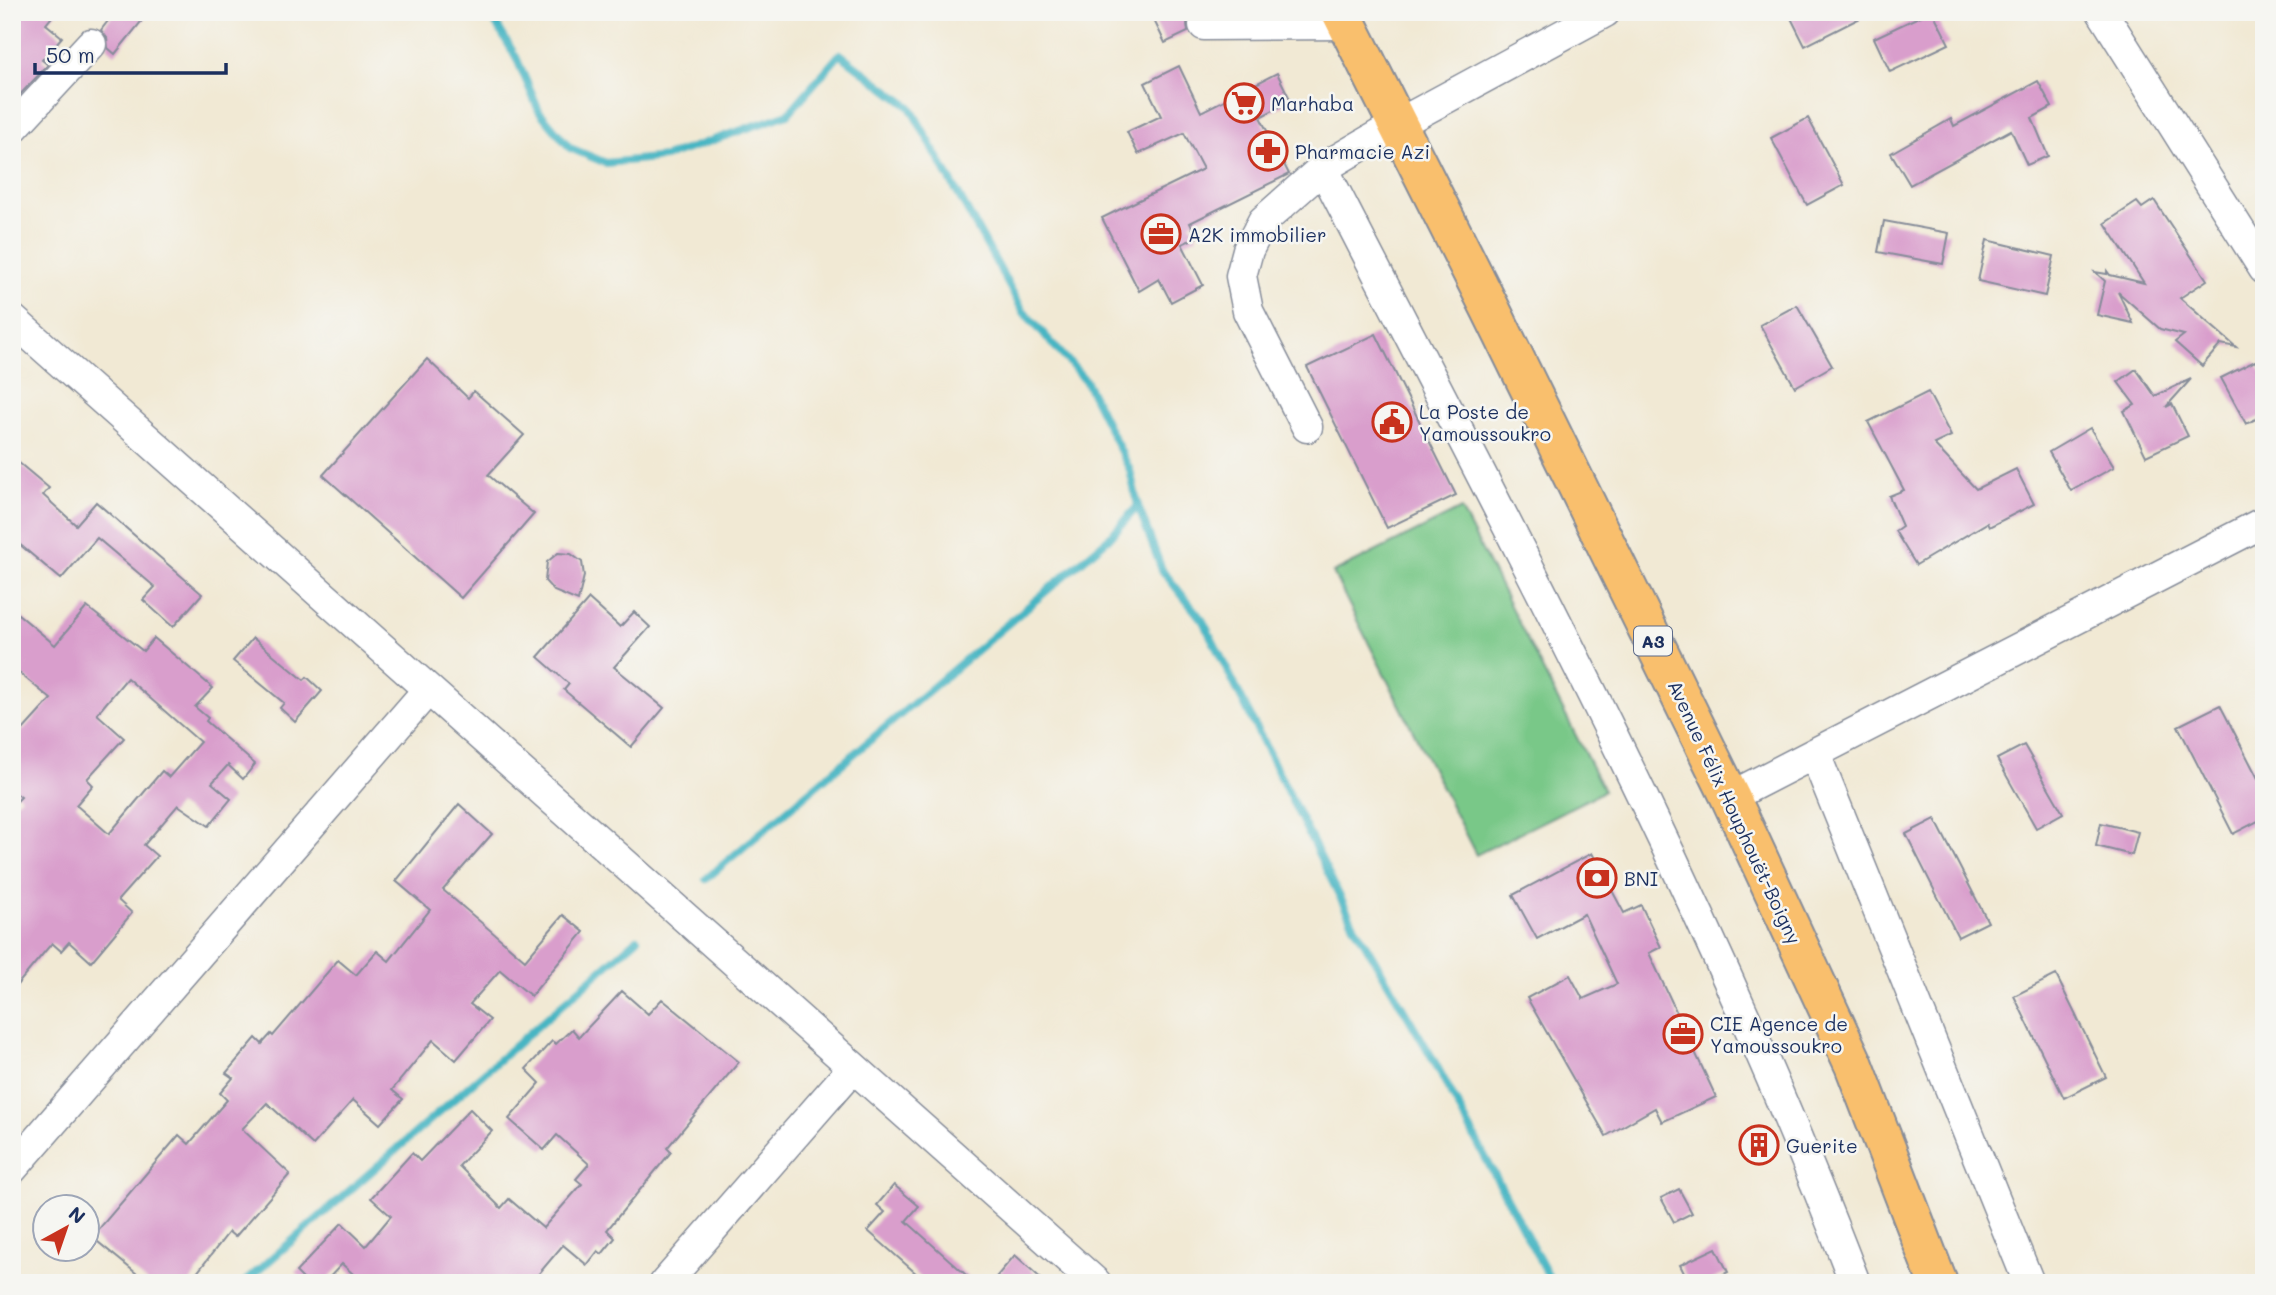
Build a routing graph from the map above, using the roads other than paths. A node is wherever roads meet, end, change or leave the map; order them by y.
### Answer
1 (1605, 12) edge
2 (2102, 12) edge
3 (1346, 16) edge
4 (1204, 25) dead end
5 (91, 44) dead end
6 (1398, 124) junction
7 (12, 129) edge
8 (1323, 168) junction
9 (2264, 269) edge
10 (12, 319) edge
11 (1307, 427) dead end
12 (2264, 522) edge
13 (427, 691) junction
14 (1815, 754) junction
15 (1730, 797) junction
16 (852, 1069) junction
17 (12, 1169) edge
18 (665, 1283) edge
19 (1096, 1283) edge
20 (1855, 1283) edge
21 (1938, 1283) edge
22 (2029, 1283) edge

1 - 6 street
2 - 9 street
3 - 4 street
3 - 6 highway, Avenue Félix Houphouët-Boigny / A3
5 - 7 street
6 - 8 street
6 - 15 highway, Avenue Félix Houphouët-Boigny / A3
8 - 11 street
8 - 20 street
10 - 13 street
12 - 14 street
13 - 16 street
13 - 17 street
14 - 15 street
14 - 22 street
15 - 21 highway, Avenue Félix Houphouët-Boigny / A3
16 - 18 street
16 - 19 street

